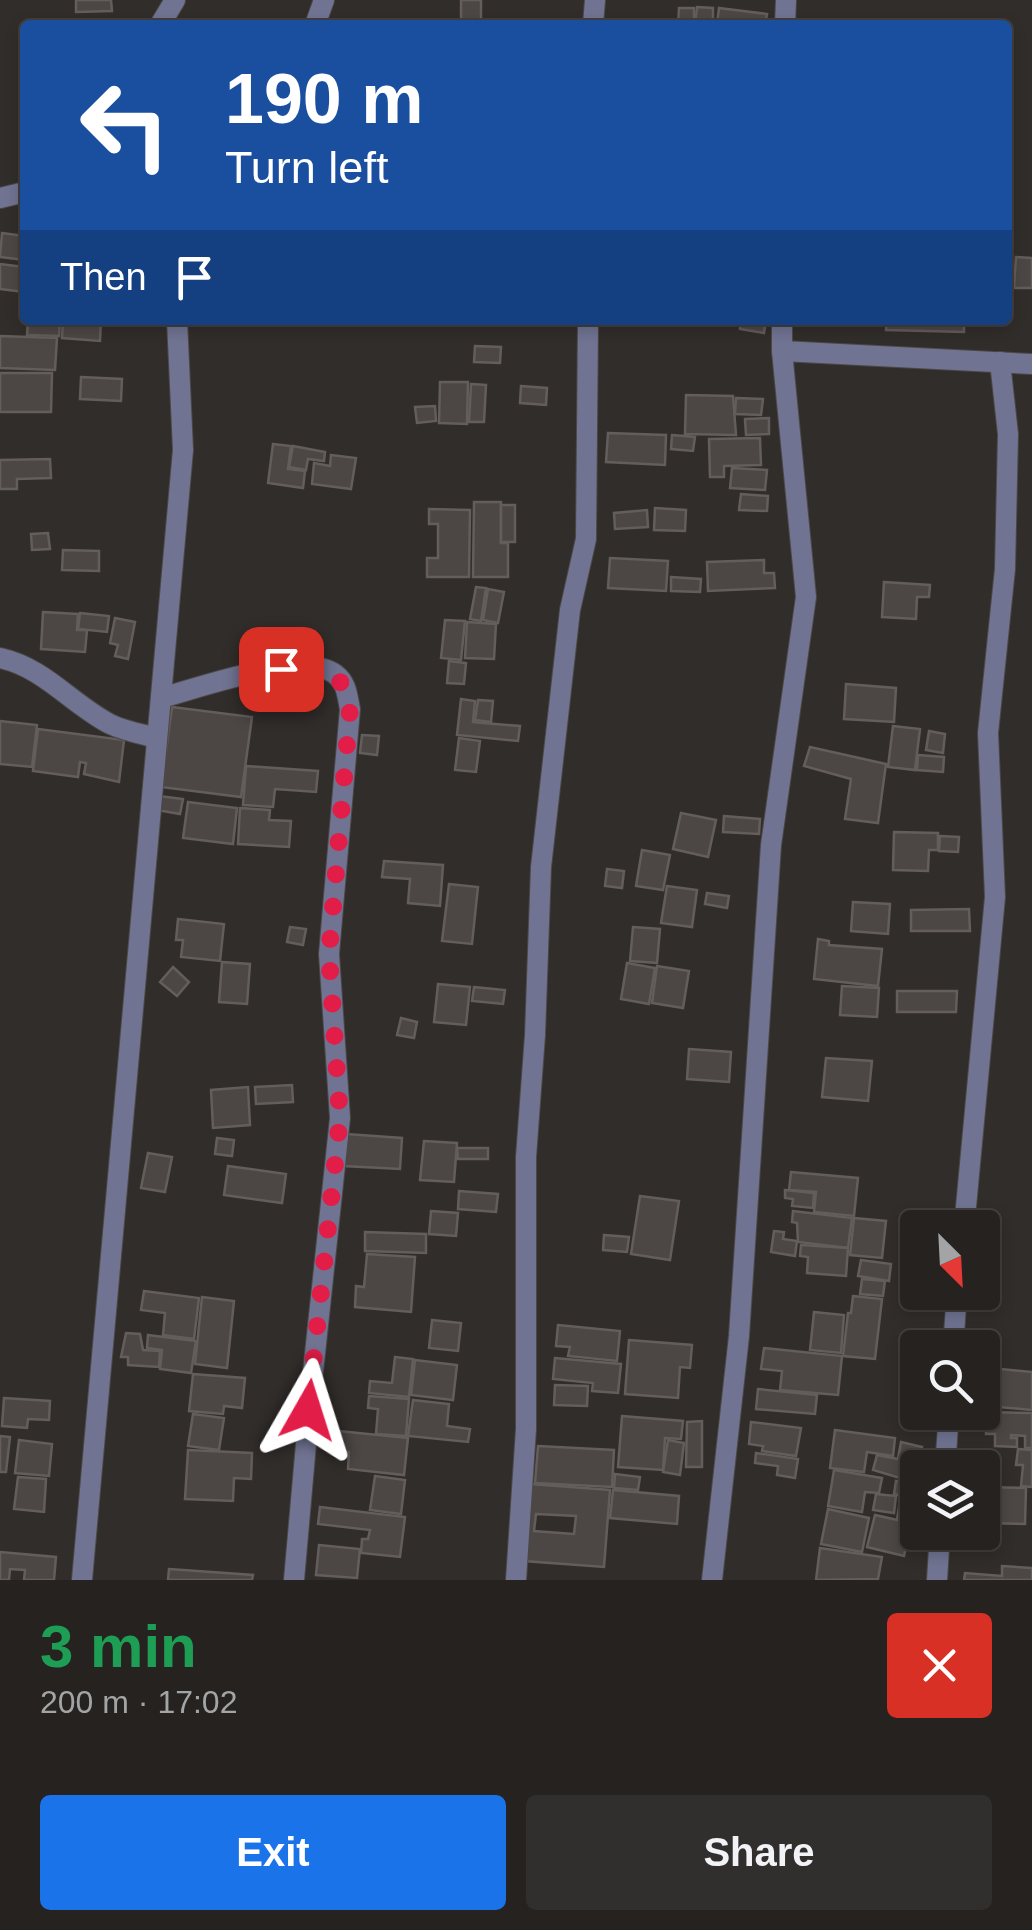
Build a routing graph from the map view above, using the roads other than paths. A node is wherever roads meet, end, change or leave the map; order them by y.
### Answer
1 (177, 325) edge
2 (588, 325) edge
3 (782, 325) edge
4 (782, 351) junction
5 (1000, 362) junction
6 (1032, 364) edge
7 (0, 658) edge
8 (161, 698) junction
9 (156, 738) junction
10 (966, 1210) edge
11 (939, 1550) edge
12 (82, 1580) edge
13 (294, 1580) edge
14 (516, 1580) edge
15 (712, 1580) edge
16 (937, 1580) edge

1 - 8 street
2 - 14 street
3 - 4 street
4 - 5 street
4 - 15 street
5 - 6 street
5 - 10 street
7 - 9 street
8 - 9 street
8 - 13 street
9 - 12 street
11 - 16 street

